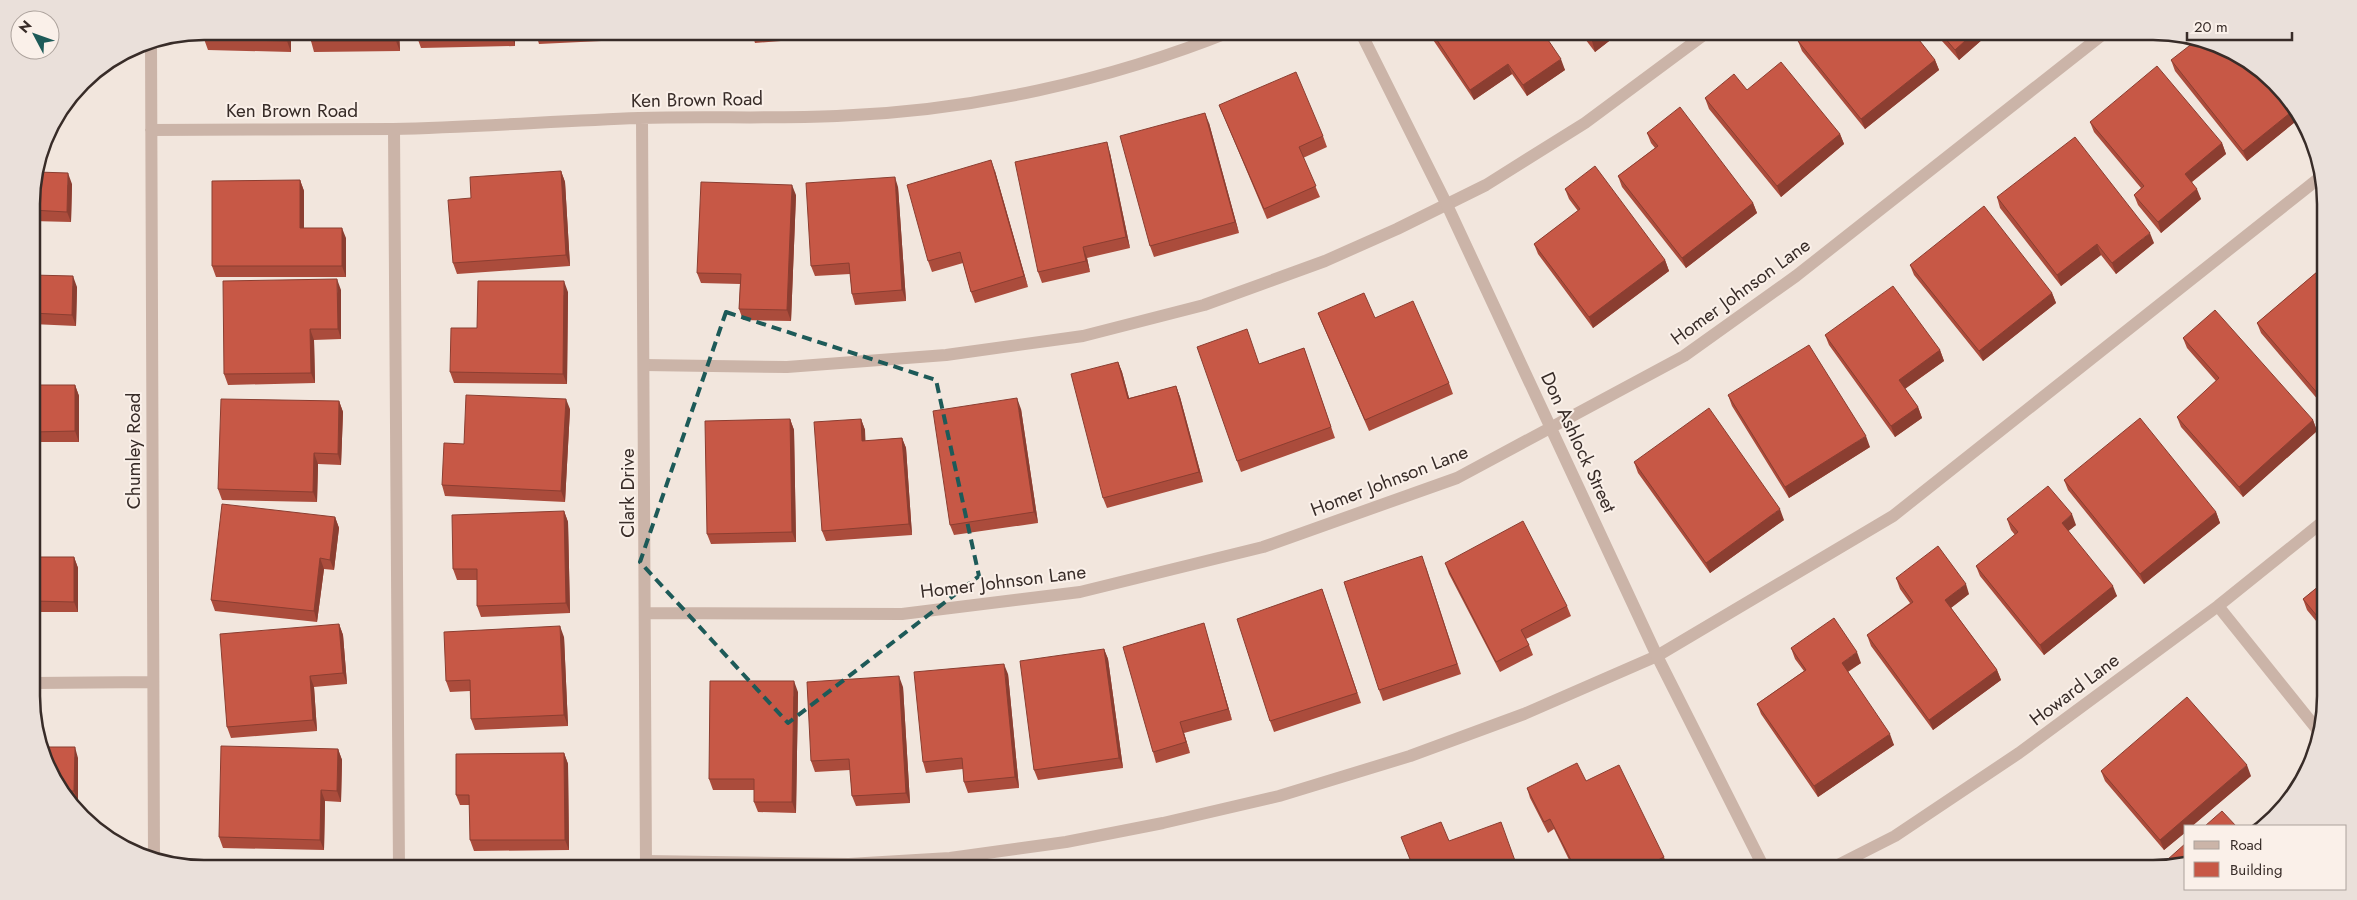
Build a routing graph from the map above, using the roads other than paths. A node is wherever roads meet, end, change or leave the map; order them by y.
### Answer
1 (1210, 40) edge
2 (1364, 40) edge
3 (1697, 40) edge
4 (2096, 40) edge
5 (151, 49) edge
6 (642, 118) junction
7 (394, 129) junction
8 (151, 130) junction
9 (2316, 181) edge
10 (1447, 205) junction
11 (644, 365) junction
12 (1552, 428) junction
13 (2317, 526) edge
14 (2218, 606) junction
15 (646, 614) junction
16 (1658, 656) junction
17 (153, 682) junction
18 (40, 683) edge
19 (2314, 726) edge
20 (154, 852) edge
21 (399, 860) edge
22 (646, 860) edge
23 (916, 860) edge
24 (1760, 860) edge
25 (1848, 860) edge

1 - 6 street, Ken Brown Road
2 - 10 street, Don Ashlock Street
3 - 10 street
4 - 12 street, Homer Johnson Lane
5 - 8 street, Chumley Road
6 - 7 street, Ken Brown Road
6 - 11 street, Clark Drive
7 - 8 street, Ken Brown Road
7 - 21 street
8 - 17 street, Chumley Road
9 - 16 street
10 - 11 street
10 - 12 street, Don Ashlock Street
11 - 15 street, Clark Drive
12 - 15 street, Homer Johnson Lane
12 - 16 street, Don Ashlock Street
13 - 14 street, Howard Lane
14 - 19 street
14 - 25 street, Howard Lane
15 - 22 street, Clark Drive
16 - 23 street
16 - 24 street, Don Ashlock Street
17 - 18 street
17 - 20 street, Chumley Road

